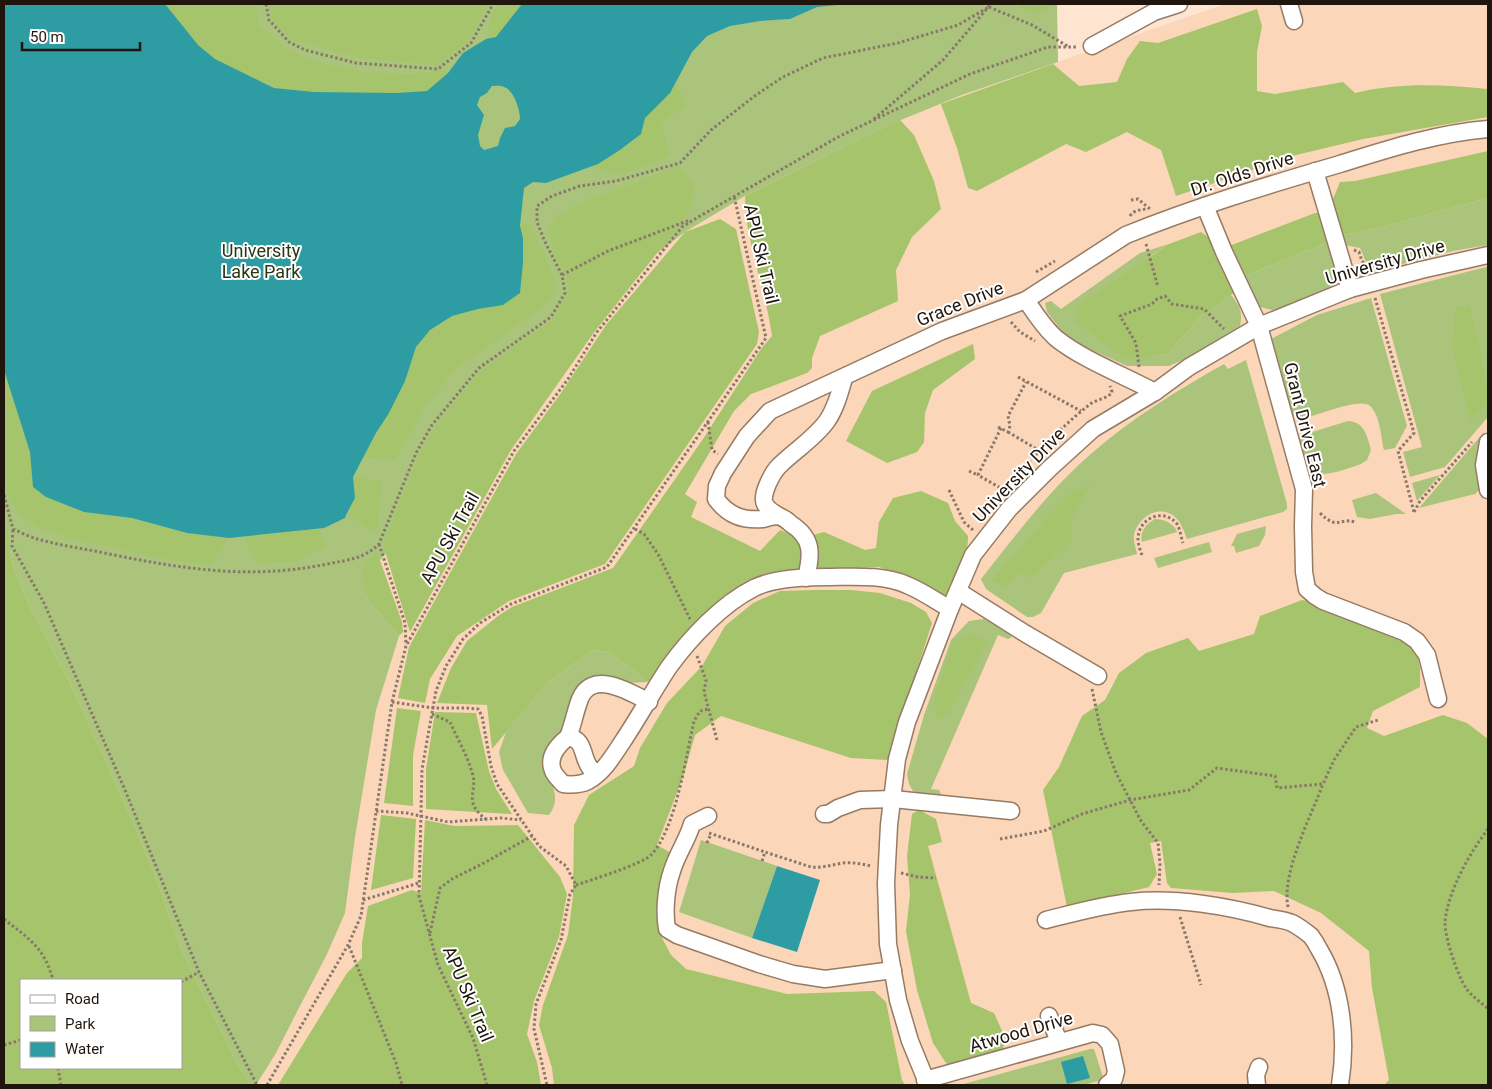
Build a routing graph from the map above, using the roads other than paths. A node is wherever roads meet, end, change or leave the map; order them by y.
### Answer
1 (1179, 4) edge
2 (1289, 4) edge
3 (1294, 21) dead end
4 (1092, 46) road end
5 (1488, 129) edge
6 (1315, 171) junction
7 (1205, 206) junction
8 (1488, 254) edge
9 (1350, 290) junction
10 (1026, 300) junction
11 (1259, 326) junction
12 (844, 378) junction
13 (1155, 392) junction
14 (1482, 440) edge
15 (1488, 490) edge
16 (779, 516) junction
17 (806, 578) junction
18 (958, 591) junction
19 (950, 609) junction
20 (1098, 676) road end
21 (1438, 699) dead end
22 (649, 702) junction
23 (568, 737) junction
24 (598, 773) junction
25 (893, 798) junction
26 (1011, 811) dead end
27 (824, 814) dead end
28 (708, 816) dead end
29 (1046, 920) dead end
30 (893, 970) junction
31 (1049, 1016) dead end
32 (1059, 1042) junction
33 (1259, 1067) dead end
34 (927, 1082) edge
35 (1107, 1085) edge
36 (1257, 1085) edge
37 (1340, 1085) edge

1 - 4 street
2 - 3 street
5 - 6 street, Dr. Olds Drive
6 - 7 street, Dr. Olds Drive
6 - 9 street
7 - 10 street, Dr. Olds Drive
7 - 11 street
8 - 9 street, University Drive
9 - 11 street, University Drive
10 - 12 street, Grace Drive
10 - 13 street, Grace Drive
11 - 13 street, University Drive
11 - 21 street, Grant Drive East
12 - 16 street
12 - 16 street, Grace Drive
13 - 18 street, University Drive
14 - 15 street
16 - 17 street
17 - 19 street
17 - 22 street
18 - 19 street, University Drive
18 - 20 street
19 - 25 street, University Drive
22 - 23 street
22 - 24 street
23 - 24 street
23 - 24 street
25 - 26 street
25 - 27 street
25 - 30 street, University Drive
28 - 30 street
29 - 37 street
30 - 34 street, University Drive
31 - 32 street
32 - 34 street, Atwood Drive
32 - 35 street, Atwood Drive
33 - 36 street

